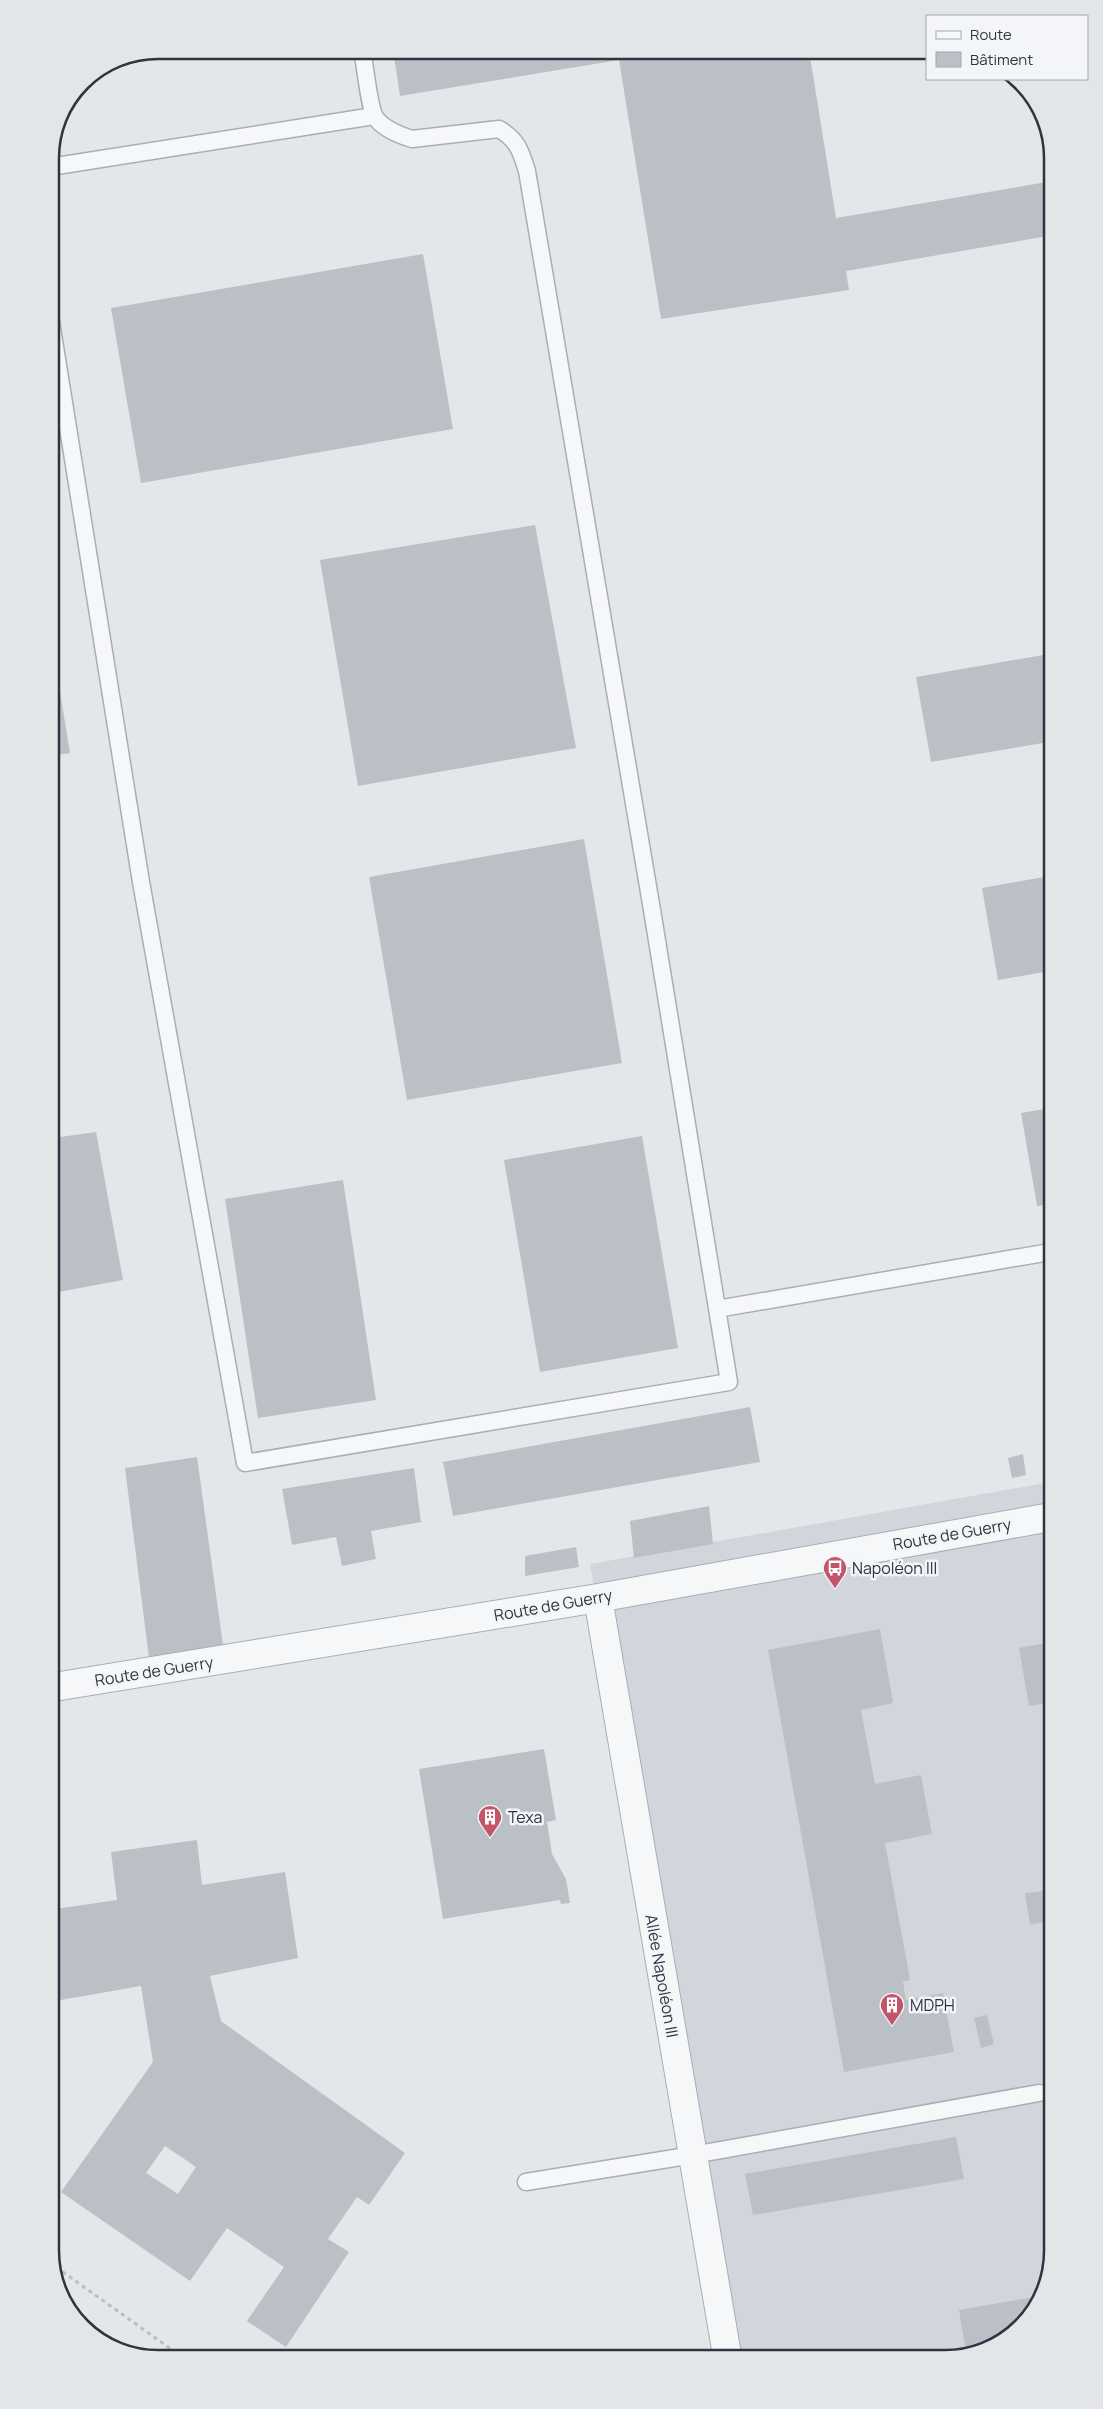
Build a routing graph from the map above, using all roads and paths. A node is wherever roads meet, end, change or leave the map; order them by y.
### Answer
1 (364, 59) edge
2 (374, 116) junction
3 (59, 166) edge
4 (59, 372) edge
5 (1044, 1253) edge
6 (717, 1309) junction
7 (1044, 1518) edge
8 (598, 1598) junction
9 (59, 1686) edge
10 (1039, 2094) dead end
11 (693, 2155) junction
12 (526, 2182) dead end
13 (61, 2271) edge
14 (172, 2350) edge
15 (726, 2350) edge

1 - 2 lane
2 - 3 lane
2 - 6 lane
4 - 6 lane
5 - 6 lane
7 - 8 street, Route de Guerry
8 - 9 street, Route de Guerry
8 - 11 street, Allée Napoléon III
10 - 11 lane
11 - 12 lane
11 - 15 street, Allée Napoléon III
13 - 14 path

